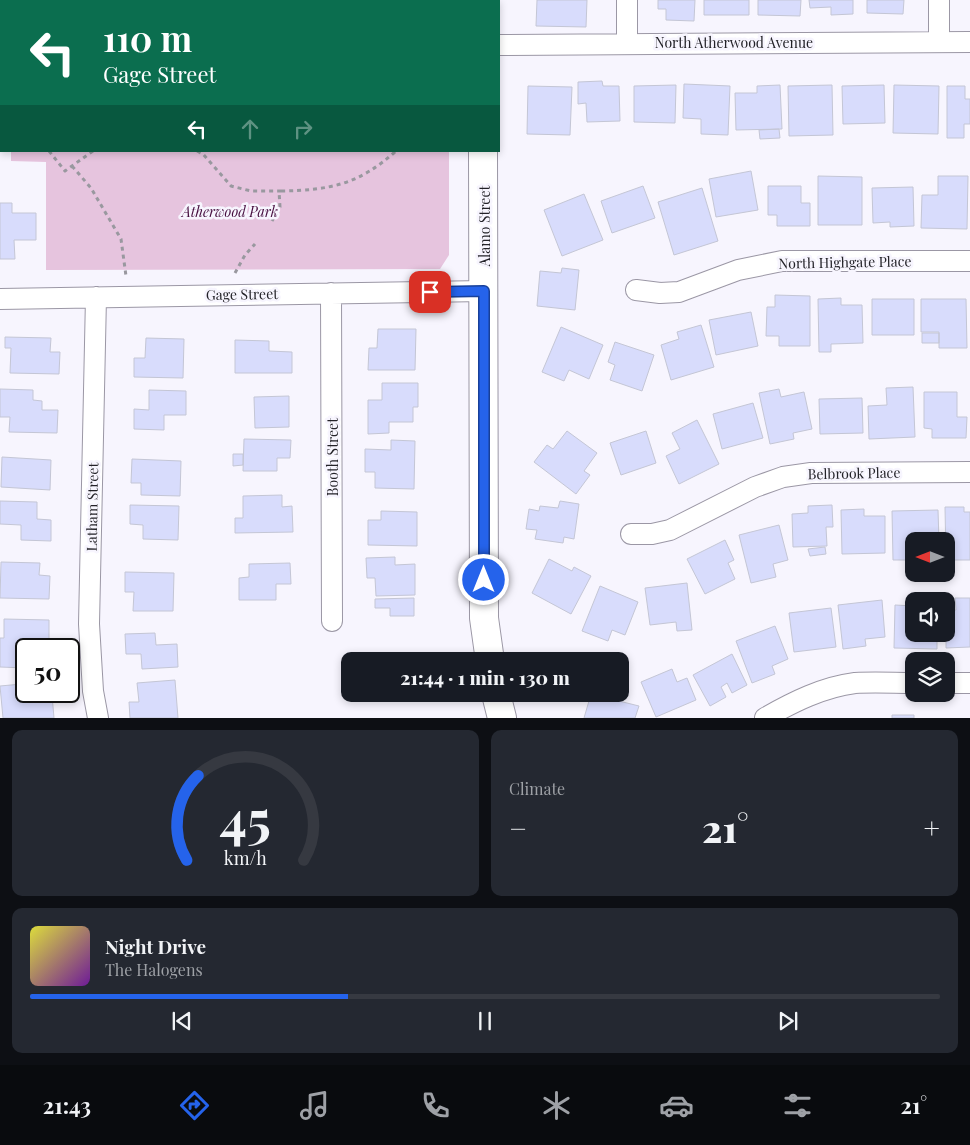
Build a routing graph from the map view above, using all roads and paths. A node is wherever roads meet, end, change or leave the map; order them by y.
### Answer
1 (627, 0) edge
2 (939, 0) edge
3 (627, 42) junction
4 (939, 42) junction
5 (970, 42) edge
6 (500, 45) edge
7 (50, 152) edge
8 (92, 152) edge
9 (199, 152) edge
10 (395, 152) edge
11 (483, 152) edge
12 (72, 166) junction
13 (280, 191) junction
14 (272, 221) dead end
15 (255, 244) dead end
16 (970, 261) edge
17 (235, 273) dead end
18 (126, 276) dead end
19 (636, 290) dead end
20 (484, 291) junction
21 (331, 293) junction
22 (96, 297) junction
23 (0, 299) edge
24 (970, 472) edge
25 (631, 534) dead end
26 (332, 621) dead end
27 (489, 652) edge
28 (905, 683) edge
29 (955, 683) edge
30 (970, 683) edge
31 (498, 702) edge
32 (98, 718) edge
33 (502, 718) edge
34 (765, 718) edge

1 - 3 street
2 - 4 street
3 - 4 street, North Atherwood Avenue
3 - 6 street, North Atherwood Avenue
4 - 5 street, North Atherwood Avenue
7 - 12 path
8 - 12 path
9 - 13 path
10 - 13 path
11 - 20 main road, Alamo Street
12 - 18 path
13 - 14 path
15 - 17 path
16 - 19 street, North Highgate Place
20 - 21 street, Gage Street
20 - 27 main road, Alamo Street
21 - 22 street, Gage Street
21 - 26 street, Booth Street
22 - 23 street, Gage Street
22 - 32 street, Latham Street
24 - 25 street, Belbrook Place
28 - 34 street
29 - 30 street
31 - 33 main road

